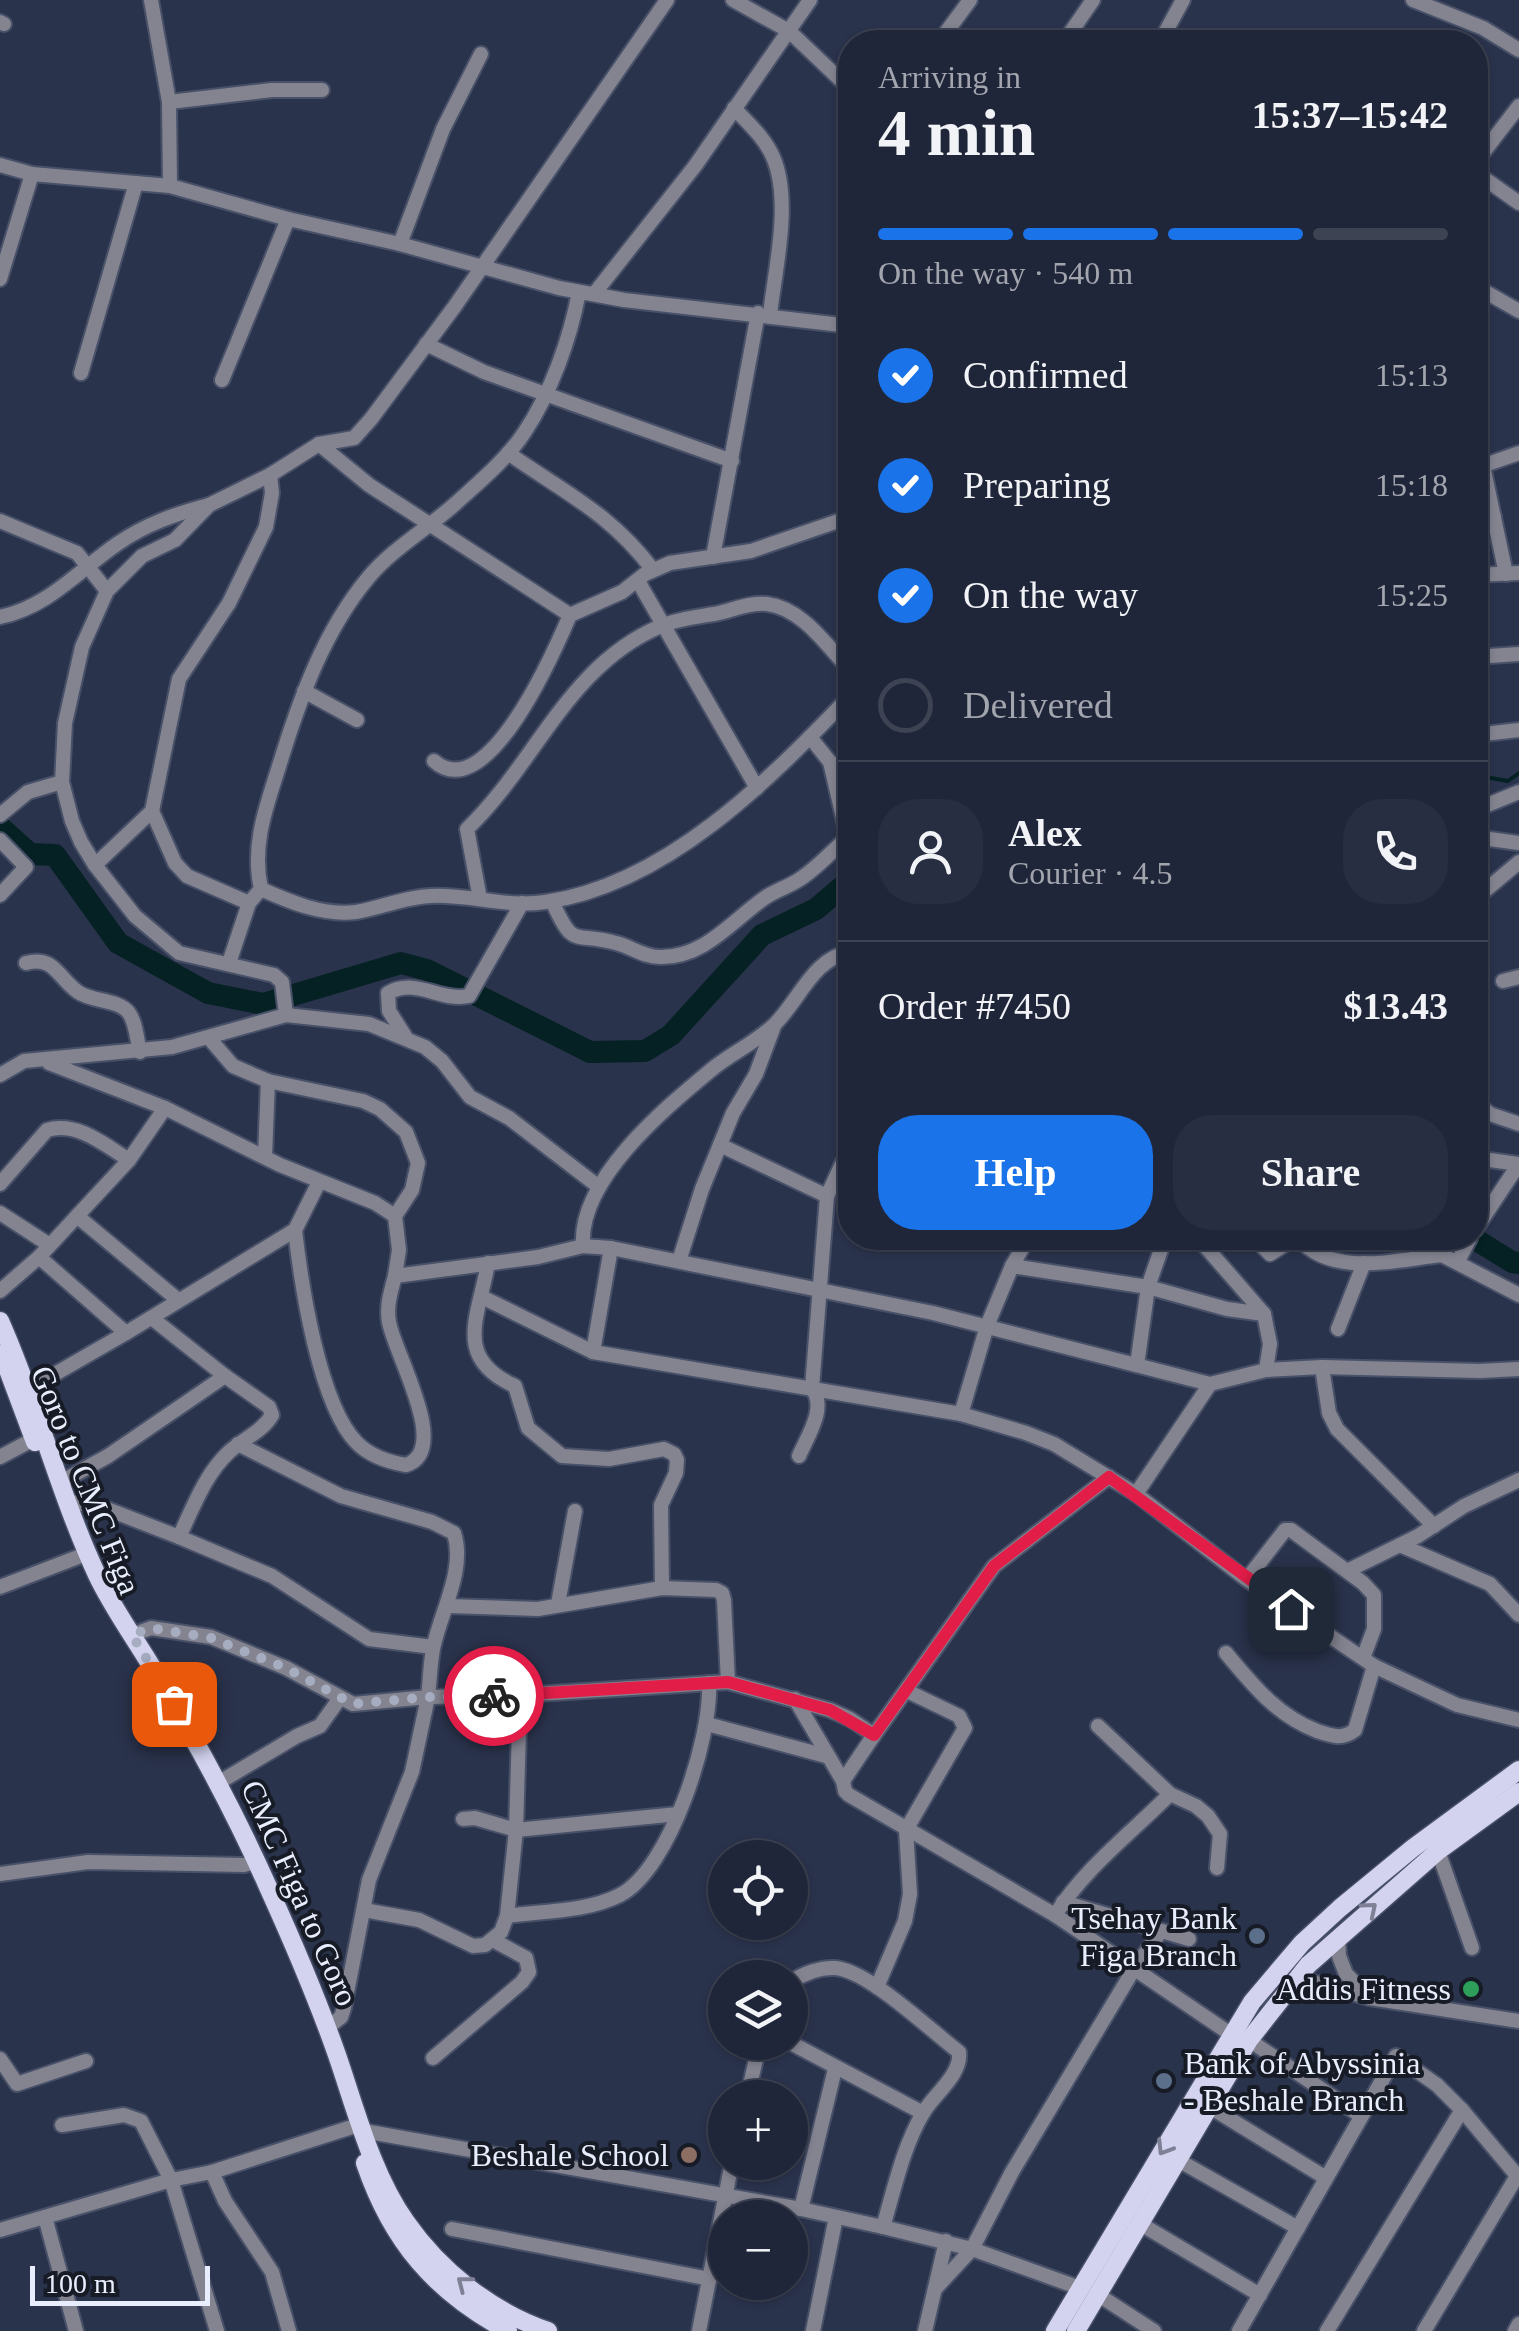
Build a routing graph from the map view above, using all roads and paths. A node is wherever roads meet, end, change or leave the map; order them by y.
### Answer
1 (151, 0) edge
2 (668, 0) edge
3 (733, 0) edge
4 (810, 0) edge
5 (970, 0) edge
6 (1093, 0) edge
7 (1183, 0) edge
8 (1413, 0) edge
9 (948, 30) edge
10 (1072, 30) edge
11 (1167, 30) edge
12 (1486, 30) edge
13 (789, 31) junction
14 (1488, 31) edge
15 (1519, 50) edge
16 (481, 54) dead end
17 (838, 78) edge
18 (322, 90) dead end
19 (169, 102) junction
20 (1519, 106) edge
21 (734, 108) junction
22 (1488, 146) edge
23 (0, 166) edge
24 (32, 174) junction
25 (1488, 181) edge
26 (136, 183) junction
27 (170, 186) junction
28 (1519, 203) edge
29 (288, 219) junction
30 (400, 244) junction
31 (482, 266) junction
32 (0, 279) edge
33 (587, 293) junction
34 (1488, 293) edge
35 (1519, 311) edge
36 (764, 314) junction
37 (838, 324) edge
38 (426, 344) junction
39 (80, 373) dead end
40 (222, 380) dead end
41 (545, 394) junction
42 (320, 444) junction
43 (508, 453) junction
44 (1519, 454) edge
45 (732, 461) junction
46 (1488, 464) edge
47 (270, 475) junction
48 (1488, 498) edge
49 (210, 504) junction
50 (1488, 518) edge
51 (1494, 518) junction
52 (0, 521) edge
53 (838, 521) edge
54 (432, 523) junction
55 (713, 556) junction
56 (89, 564) junction
57 (653, 570) junction
58 (1512, 573) edge
59 (638, 581) junction
60 (107, 591) junction
61 (570, 615) junction
62 (0, 616) edge
63 (662, 626) junction
64 (1519, 654) edge
65 (1488, 656) edge
66 (838, 657) edge
67 (304, 691) junction
68 (838, 708) edge
69 (357, 720) dead end
70 (1519, 730) edge
71 (1488, 734) edge
72 (810, 737) junction
73 (434, 761) dead end
74 (830, 762) junction
75 (838, 767) edge
76 (62, 782) junction
77 (757, 788) junction
78 (1519, 792) edge
79 (838, 795) edge
80 (1488, 805) edge
81 (152, 811) junction
82 (0, 814) edge
83 (1488, 838) edge
84 (0, 840) edge
85 (1519, 842) edge
86 (838, 850) edge
87 (1519, 862) edge
88 (95, 865) junction
89 (1488, 888) edge
90 (260, 889) junction
91 (0, 895) edge
92 (480, 899) junction
93 (552, 901) junction
94 (250, 903) junction
95 (522, 903) junction
96 (838, 956) edge
97 (26, 963) dead end
98 (229, 963) junction
99 (1519, 977) edge
100 (1503, 981) dead end
101 (286, 1008) junction
102 (774, 1025) junction
103 (209, 1038) junction
104 (406, 1038) junction
105 (140, 1052) junction
106 (42, 1060) junction
107 (0, 1075) edge
108 (268, 1081) junction
109 (165, 1108) junction
110 (1488, 1112) edge
111 (1519, 1124) edge
112 (720, 1146) junction
113 (265, 1156) junction
114 (129, 1160) junction
115 (1488, 1160) edge
116 (1519, 1164) edge
117 (838, 1173) edge
118 (318, 1182) junction
119 (0, 1184) edge
120 (599, 1187) junction
121 (828, 1196) junction
122 (1488, 1210) edge
123 (0, 1212) edge
124 (76, 1216) junction
125 (395, 1216) junction
126 (295, 1230) junction
127 (583, 1246) junction
128 (611, 1248) junction
129 (43, 1250) junction
130 (1021, 1250) edge
131 (1161, 1250) edge
132 (1208, 1250) edge
133 (1310, 1250) edge
134 (1435, 1250) edge
135 (1463, 1250) edge
136 (1442, 1256) junction
137 (679, 1261) junction
138 (1458, 1261) junction
139 (488, 1263) junction
140 (1364, 1263) junction
141 (1012, 1266) junction
142 (395, 1276) junction
143 (1148, 1288) junction
144 (0, 1291) edge
145 (820, 1291) junction
146 (1519, 1296) edge
147 (482, 1298) junction
148 (178, 1300) junction
149 (1264, 1314) junction
150 (153, 1320) junction
151 (0, 1321) edge
152 (987, 1326) junction
153 (1338, 1330) dead end
154 (126, 1333) junction
155 (1, 1351) edge
156 (593, 1352) junction
157 (1138, 1365) junction
158 (1322, 1367) junction
159 (1519, 1369) edge
160 (1266, 1370) junction
161 (225, 1376) junction
162 (1210, 1384) junction
163 (14, 1386) edge
164 (812, 1388) junction
165 (961, 1414) junction
166 (34, 1439) junction
167 (238, 1444) junction
168 (799, 1456) dead end
169 (0, 1457) edge
170 (1109, 1477) junction
171 (1519, 1480) edge
172 (61, 1482) junction
173 (1136, 1494) junction
174 (68, 1501) junction
175 (575, 1511) dead end
176 (1434, 1526) junction
177 (179, 1537) junction
178 (1400, 1545) junction
179 (78, 1557) junction
180 (1346, 1571) junction
181 (1248, 1579) junction
182 (0, 1587) edge
183 (662, 1588) junction
184 (558, 1604) junction
185 (448, 1606) junction
186 (1519, 1615) edge
187 (132, 1635) junction
188 (434, 1646) junction
189 (1226, 1653) dead end
190 (1369, 1662) junction
191 (728, 1682) junction
192 (709, 1683) junction
193 (907, 1691) junction
194 (520, 1695) junction
195 (428, 1697) junction
196 (340, 1698) junction
197 (794, 1699) junction
198 (1519, 1720) edge
199 (707, 1724) junction
200 (1098, 1726) dead end
201 (874, 1735) junction
202 (826, 1756) junction
203 (1519, 1770) edge
204 (218, 1782) junction
205 (844, 1782) junction
206 (1519, 1792) edge
207 (1170, 1794) junction
208 (678, 1814) junction
209 (463, 1819) dead end
210 (516, 1830) junction
211 (906, 1830) junction
212 (1438, 1851) junction
213 (250, 1864) junction
214 (1217, 1868) dead end
215 (0, 1874) edge
216 (1059, 1908) junction
217 (364, 1910) junction
218 (507, 1916) junction
219 (1161, 1931) junction
220 (1338, 1936) junction
221 (1188, 1939) dead end
222 (493, 1940) junction
223 (1472, 1948) dead end
224 (1134, 1969) junction
225 (808, 1973) edge
226 (1298, 1978) junction
227 (877, 1987) junction
228 (1370, 1998) junction
229 (1519, 2021) edge
230 (327, 2028) junction
231 (1240, 2037) junction
232 (808, 2053) edge
233 (0, 2058) edge
234 (433, 2058) dead end
235 (86, 2061) dead end
236 (835, 2069) junction
237 (18, 2084) junction
238 (0, 2089) edge
239 (1210, 2107) junction
240 (1462, 2110) junction
241 (923, 2113) junction
242 (1360, 2116) junction
243 (62, 2126) dead end
244 (358, 2135) junction
245 (1178, 2160) junction
246 (212, 2172) junction
247 (1518, 2177) edge
248 (1326, 2178) junction
249 (171, 2180) junction
250 (728, 2180) edge
251 (725, 2196) junction
252 (724, 2200) edge
253 (747, 2200) edge
254 (803, 2200) edge
255 (808, 2211) edge
256 (44, 2217) junction
257 (836, 2217) junction
258 (1139, 2223) junction
259 (883, 2227) junction
260 (1298, 2228) junction
261 (452, 2229) dead end
262 (0, 2230) edge
263 (946, 2242) junction
264 (972, 2249) junction
265 (708, 2279) edge
266 (708, 2288) edge
267 (935, 2289) junction
268 (1088, 2291) junction
269 (1260, 2295) junction
270 (489, 2319) edge
271 (1519, 2324) edge
272 (76, 2331) edge
273 (217, 2331) edge
274 (289, 2331) edge
275 (508, 2331) edge
276 (548, 2331) edge
277 (698, 2331) edge
278 (813, 2331) edge
279 (925, 2331) edge
280 (1055, 2331) edge
281 (1076, 2331) edge
282 (1154, 2331) edge
283 (1238, 2331) edge
284 (1327, 2331) edge
285 (1424, 2331) edge
286 (1515, 2331) edge

1 - 19 street
2 - 31 street
3 - 13 street
4 - 13 street
5 - 9 street
6 - 10 street
7 - 11 street
8 - 12 street
13 - 17 street
13 - 21 street
14 - 15 street
16 - 30 street
18 - 19 street
19 - 27 street
20 - 22 street
21 - 33 street
21 - 36 street
23 - 24 street
24 - 26 street
24 - 32 street
25 - 28 street
26 - 27 street
26 - 39 street
27 - 29 street
29 - 30 street
29 - 40 street
30 - 31 street
31 - 33 street
31 - 38 street
33 - 36 street
33 - 41 street
34 - 35 street
36 - 37 street
36 - 45 street
38 - 41 street
38 - 42 street
41 - 43 street
41 - 45 street
42 - 47 street
42 - 54 street
43 - 54 street
43 - 57 street
44 - 46 street
45 - 55 street
47 - 49 street
47 - 81 street
48 - 51 street
49 - 56 street
49 - 60 street
50 - 51 street
51 - 58 street
52 - 56 street
53 - 55 street
54 - 61 street
54 - 67 street
55 - 57 street
56 - 60 street
56 - 62 street
57 - 59 street
59 - 61 street
59 - 63 street
60 - 76 street
61 - 73 street
63 - 66 street
63 - 77 street
63 - 92 street
64 - 65 street
67 - 69 street
67 - 90 street
68 - 72 street
70 - 71 street
72 - 74 street
72 - 77 street
74 - 75 street
74 - 79 street
76 - 82 street
76 - 88 street
77 - 93 street
78 - 80 street
81 - 88 street
81 - 94 street
83 - 85 street
84 - 91 street
86 - 93 street
87 - 89 street
88 - 98 street
90 - 92 street
90 - 94 street
92 - 95 street
93 - 95 street
94 - 98 street
95 - 104 street
96 - 102 street
97 - 105 street
98 - 101 street
99 - 100 street
101 - 103 street
101 - 104 street
102 - 112 street
102 - 120 street
103 - 105 street
103 - 108 street
104 - 120 street
105 - 106 street
106 - 107 street
106 - 109 street
108 - 113 street
108 - 125 street
109 - 113 street
109 - 114 street
110 - 111 street
112 - 121 street
112 - 137 street
113 - 118 street
114 - 119 street
114 - 124 street
115 - 116 street
116 - 122 street
117 - 121 street
118 - 125 street
118 - 126 street
120 - 127 street
121 - 145 street
123 - 129 street
124 - 129 street
124 - 148 street
125 - 142 street
126 - 142 street
126 - 148 street
127 - 128 street
127 - 139 street
128 - 137 street
128 - 156 street
129 - 144 street
129 - 154 street
130 - 141 street
131 - 143 street
132 - 149 street
133 - 140 street
134 - 136 street
135 - 138 street
136 - 138 street
136 - 140 street
137 - 145 street
138 - 146 street
139 - 142 street
139 - 147 street
140 - 153 street
141 - 143 street
141 - 152 street
143 - 149 street
143 - 157 street
145 - 152 street
145 - 164 street
147 - 156 street
147 - 183 street
148 - 150 street
149 - 160 street
150 - 154 street
150 - 161 street
151 - 163 main road, CMC Figa to Goro
152 - 157 street
152 - 165 street
154 - 163 street
155 - 163 main road, Goro to CMC Figa
156 - 164 street
157 - 162 street
158 - 159 street
158 - 160 street
158 - 176 street
160 - 162 street
161 - 167 street
161 - 172 street
162 - 173 street
163 - 166 main road, Goro to CMC Figa
163 - 172 main road, CMC Figa to Goro
164 - 165 street
164 - 168 street
165 - 170 street
166 - 169 street
166 - 179 main road, Goro to CMC Figa
167 - 177 street
167 - 185 street
170 - 173 street
170 - 193 street
171 - 176 street
172 - 174 main road, CMC Figa to Goro
173 - 181 street
174 - 177 street
174 - 187 main road, CMC Figa to Goro
175 - 184 street
176 - 178 street
177 - 188 street
178 - 180 street
178 - 186 street
179 - 182 street
179 - 213 main road, Goro to CMC Figa
180 - 181 street
180 - 190 street
181 - 190 street
183 - 184 street
183 - 191 street
184 - 185 street
185 - 188 street
187 - 196 street
187 - 204 main road, CMC Figa to Goro
188 - 195 street
189 - 190 street
190 - 198 street
191 - 192 street
191 - 197 street
192 - 194 street
192 - 199 street
193 - 201 street
193 - 211 street
194 - 195 street
194 - 210 street
195 - 196 street
195 - 217 street
196 - 204 street
197 - 201 street
197 - 202 street
199 - 202 street
199 - 208 street
200 - 207 street
201 - 205 street
202 - 205 street
203 - 231 main road
204 - 213 main road, CMC Figa to Goro
205 - 211 street
206 - 212 main road
207 - 214 street
207 - 216 street
208 - 210 street
208 - 218 street
209 - 210 street
210 - 218 street
211 - 216 street
211 - 227 street
220 -> 212 main road
212 - 223 street
213 - 215 street
213 - 230 main road, CMC Figa to Goro
213 - 244 main road
216 - 219 street
216 - 224 street
217 - 222 street
217 - 230 street
218 - 222 street
219 - 221 street
219 - 224 street
220 - 226 main road
220 - 228 street
222 - 234 street
224 - 231 street
224 - 264 street
225 - 227 street
226 - 228 street
226 - 231 main road
227 - 241 street
228 - 229 street
230 - 244 main road, CMC Figa to Goro
231 - 239 main road
231 - 242 street
231 -> 268 main road
232 - 236 street
233 - 237 street
235 - 237 street
236 - 241 street
236 - 254 street
237 - 238 street
239 - 245 main road
239 - 248 street
240 - 242 street
240 - 247 street
240 - 284 street
241 - 259 street
242 - 248 street
243 - 249 street
244 - 246 street
244 - 251 street
244 - 270 main road, CMC Figa to Goro
245 - 258 main road
245 - 260 street
246 - 249 street
246 - 274 street
247 - 285 street
248 - 260 street
249 - 256 street
249 - 273 street
250 - 251 street
251 - 252 street
251 - 253 street
255 - 257 street
256 - 262 street
256 - 272 street
257 - 259 street
257 - 278 street
258 - 268 main road
258 - 269 street
259 - 263 street
260 - 269 street
261 - 265 street
263 - 264 street
263 - 267 street
264 - 267 street
264 - 268 street
266 - 277 street
267 - 279 street
268 - 280 main road
268 - 281 main road
268 - 282 street
269 - 283 street
270 - 275 main road
270 - 276 main road, CMC Figa to Goro
271 - 286 street

